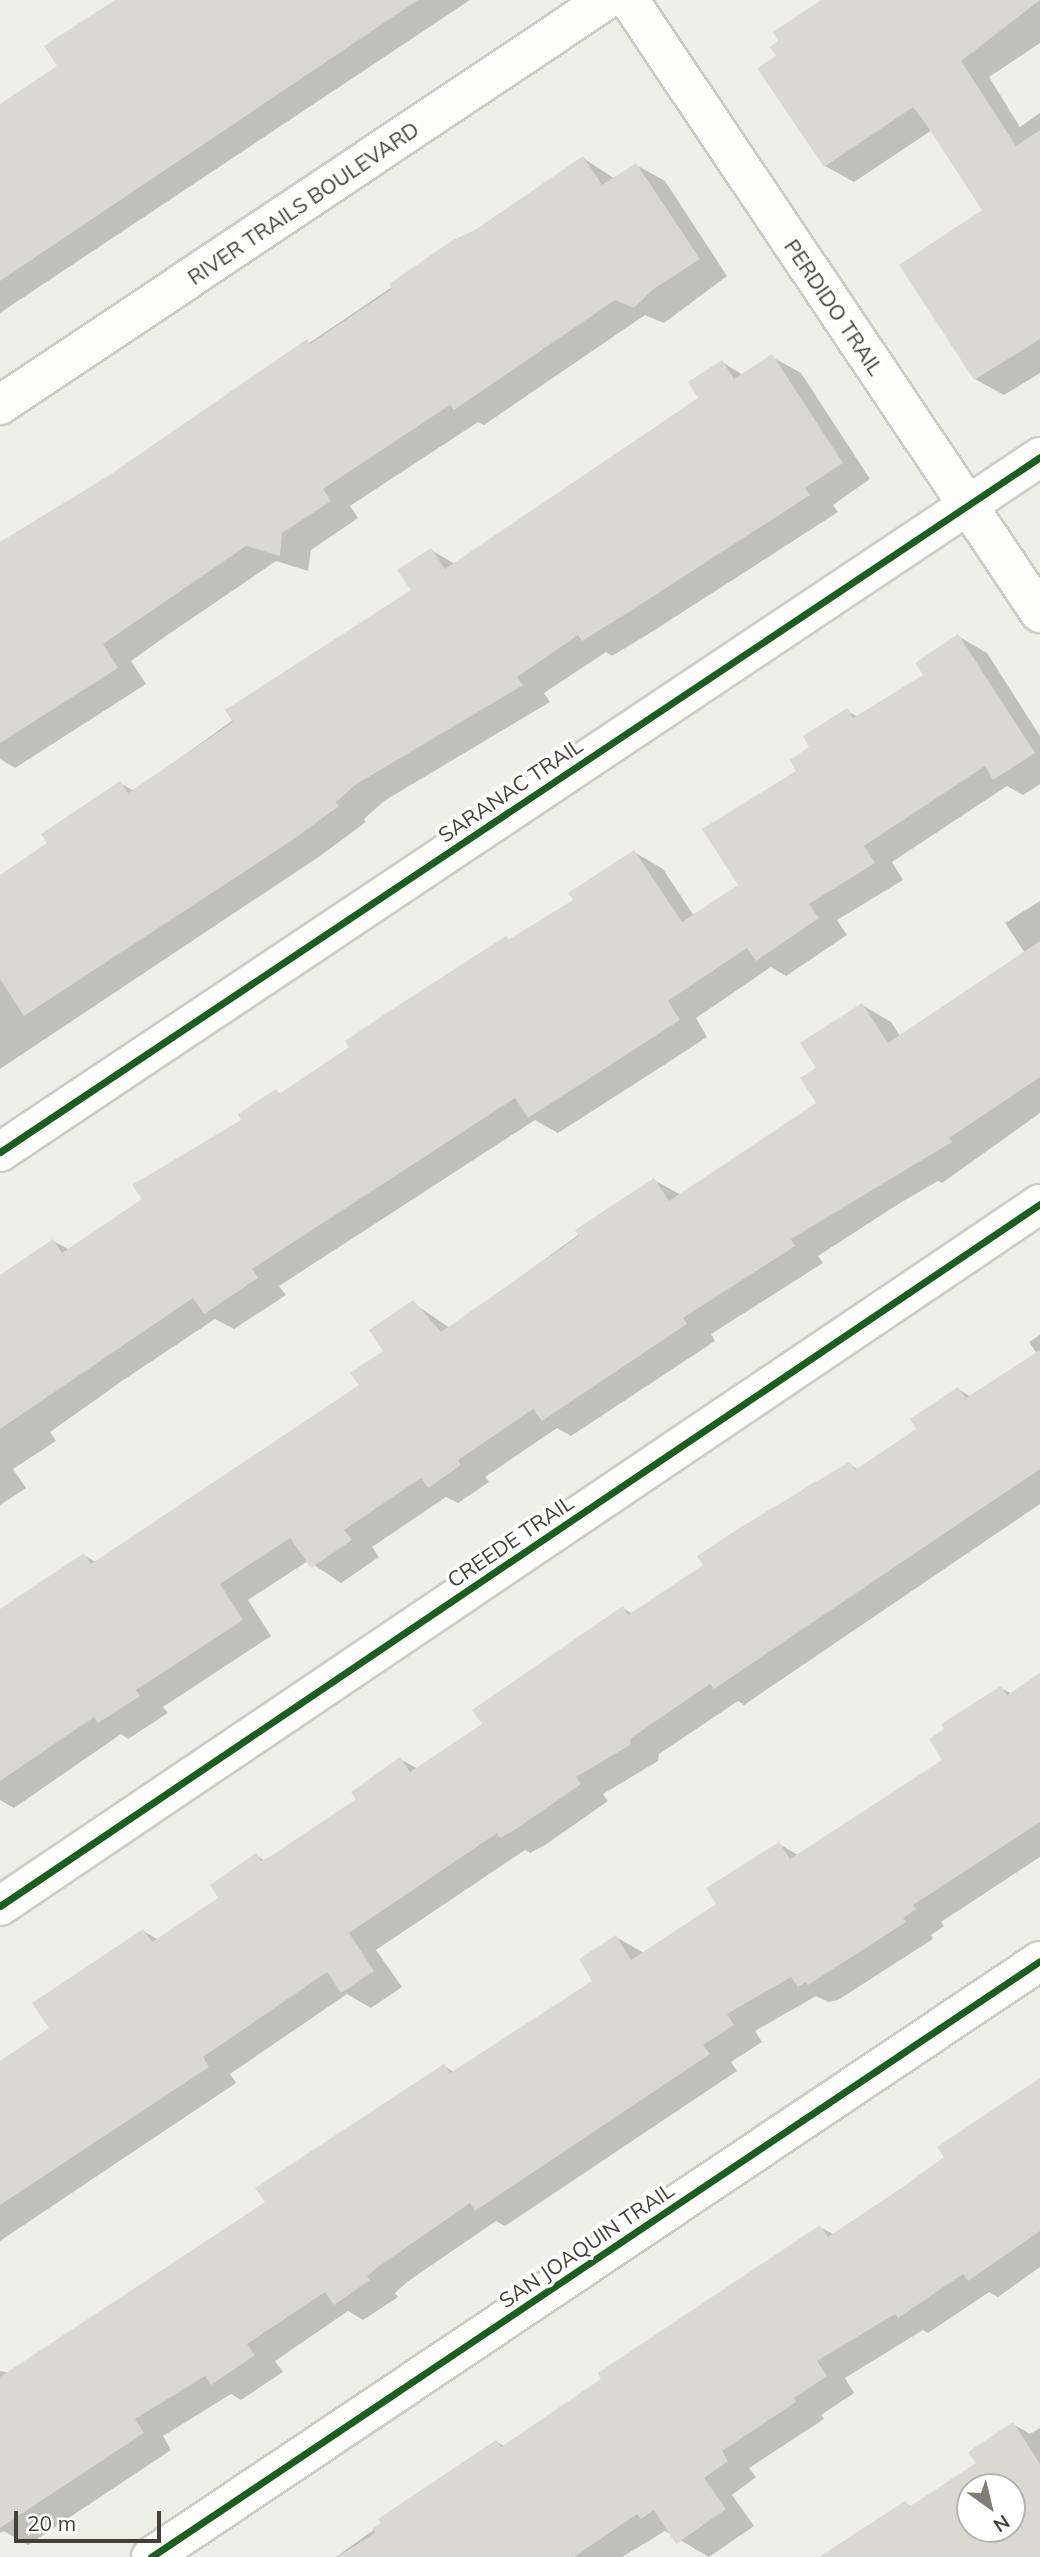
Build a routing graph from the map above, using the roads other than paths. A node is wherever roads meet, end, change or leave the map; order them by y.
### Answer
1 (606, 0) edge
2 (629, 0) edge
3 (0, 405) edge
4 (1040, 457) edge
5 (967, 506) junction
6 (1040, 613) edge
7 (0, 1152) edge
8 (1040, 1205) edge
9 (0, 1906) edge
10 (1040, 1961) edge
11 (151, 2557) edge

1 - 3 street, RIVER TRAILS BOULEVARD
2 - 5 street, PERDIDO TRAIL
4 - 5 street, SARANAC TRAIL
5 - 6 street, PERDIDO TRAIL
5 - 7 street, SARANAC TRAIL
8 - 9 street, CREEDE TRAIL
10 - 11 street, SAN JOAQUIN TRAIL

